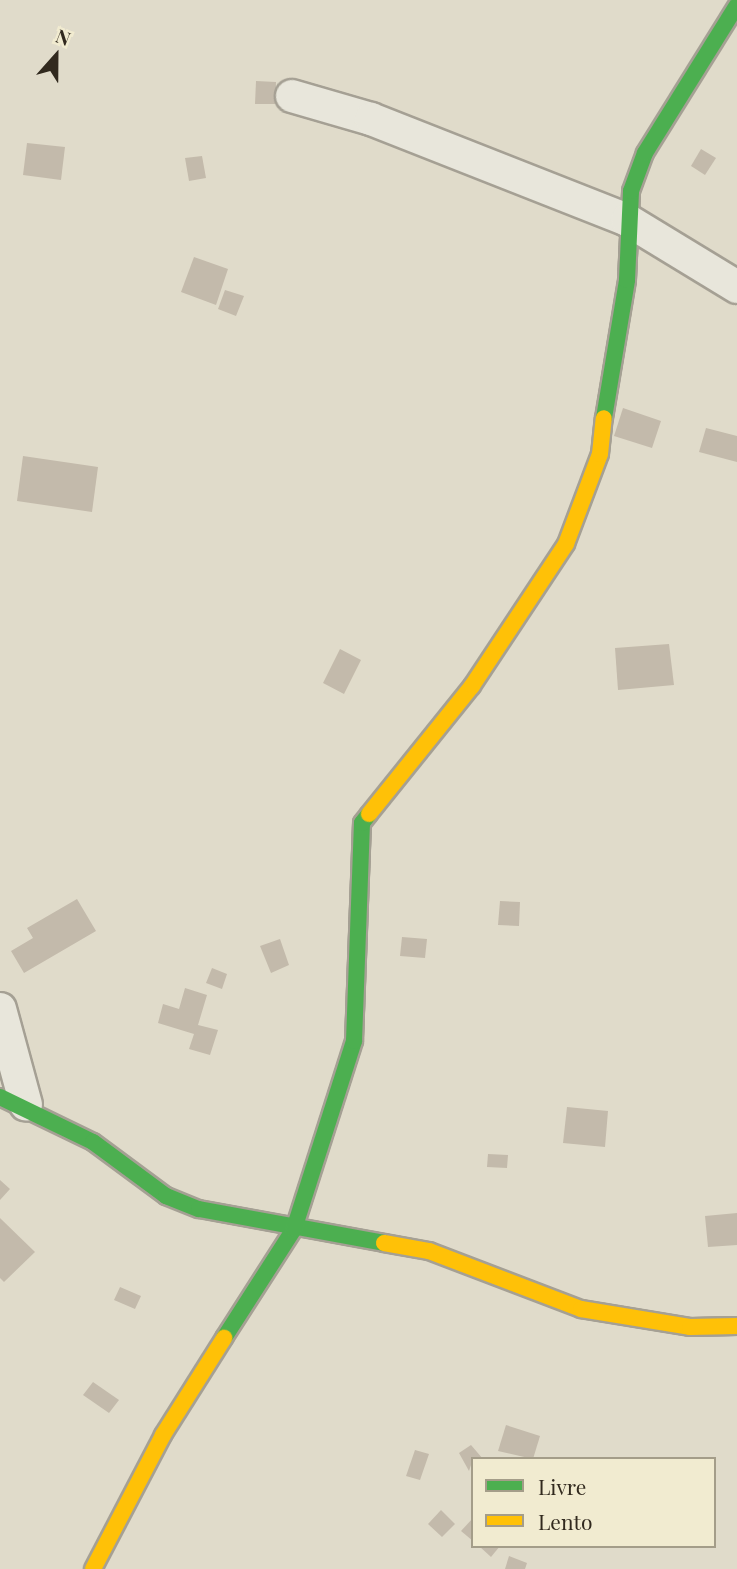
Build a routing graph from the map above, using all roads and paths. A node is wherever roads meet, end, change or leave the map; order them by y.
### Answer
1 (737, 5) edge
2 (292, 96) dead end
3 (627, 220) junction
4 (737, 287) edge
5 (0, 1009) edge
6 (13, 1101) edge
7 (294, 1229) junction
8 (737, 1326) edge
9 (93, 1569) edge

1 - 3 street
2 - 3 street
3 - 4 street
3 - 7 street
5 - 6 street
6 - 7 street
7 - 8 street
7 - 9 street

